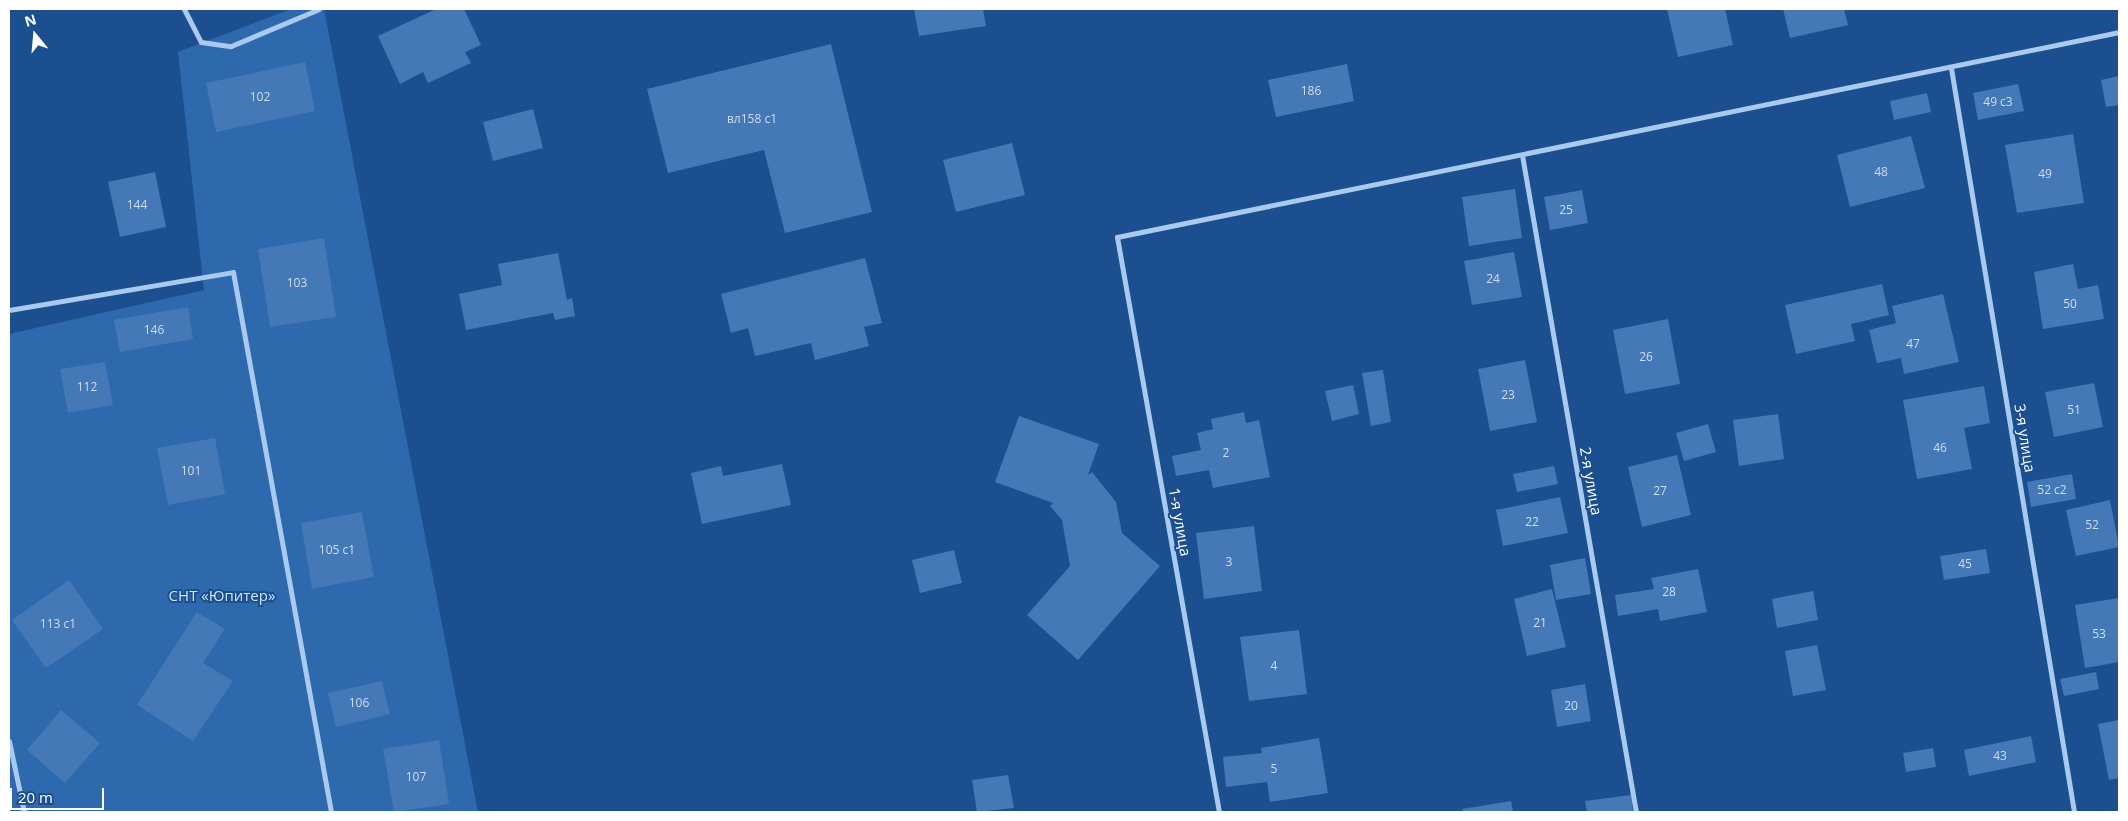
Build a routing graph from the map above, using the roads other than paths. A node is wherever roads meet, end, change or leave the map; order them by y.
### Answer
1 (184, 9) edge
2 (319, 9) edge
3 (2119, 32) edge
4 (1952, 68) junction
5 (1522, 155) junction
6 (9, 310) edge
7 (9, 742) edge
8 (24, 812) edge
9 (331, 812) edge
10 (1219, 812) edge
11 (1636, 812) edge
12 (2074, 812) edge

1 - 2 street
3 - 4 street
4 - 5 street
4 - 12 street, 3-я улица
5 - 10 street, 1-я улица
5 - 11 street, 2-я улица
6 - 9 street
7 - 8 street

